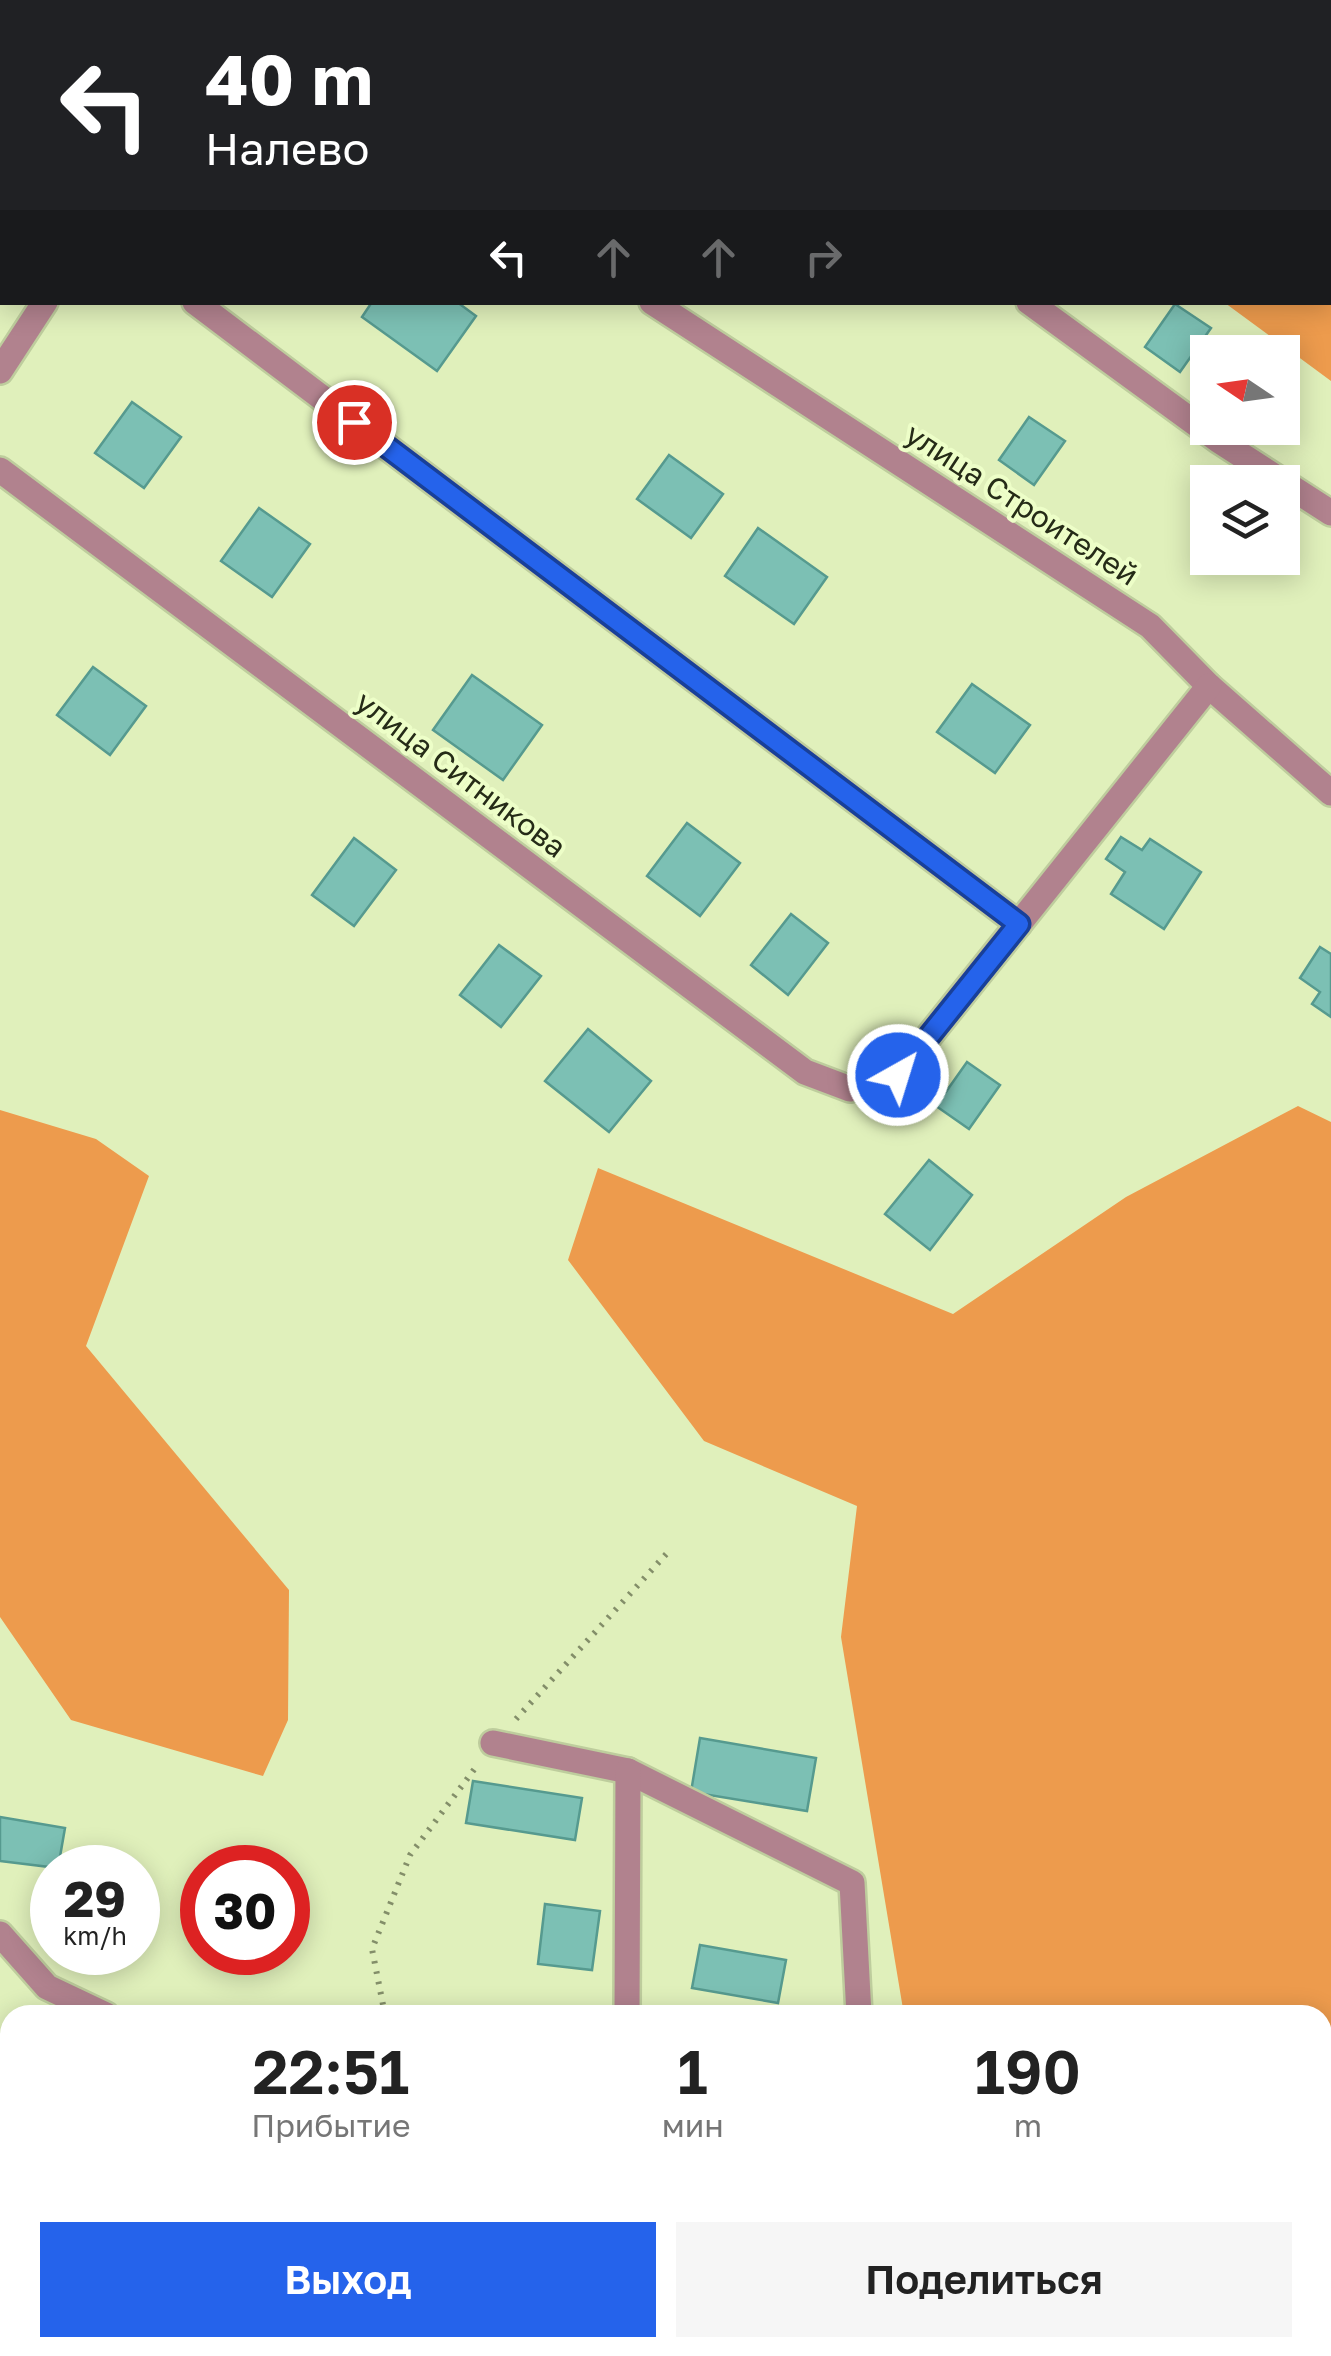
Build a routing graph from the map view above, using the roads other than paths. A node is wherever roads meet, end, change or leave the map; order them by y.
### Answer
1 (43, 305) edge
2 (199, 305) edge
3 (657, 305) edge
4 (1033, 305) edge
5 (0, 371) edge
6 (0, 470) edge
7 (1331, 514) edge
8 (1208, 686) junction
9 (1331, 793) edge
10 (1019, 924) junction
11 (494, 1743) dead end
12 (628, 1771) junction
13 (0, 1934) edge
14 (85, 2005) edge
15 (628, 2005) edge
16 (858, 2005) edge

1 - 5 street
2 - 10 street
3 - 8 street, улица Строителей
4 - 7 street
6 - 10 street, улица Ситникова
8 - 9 street, улица Строителей
8 - 10 street
11 - 12 street
12 - 15 street
12 - 16 street
13 - 14 street

